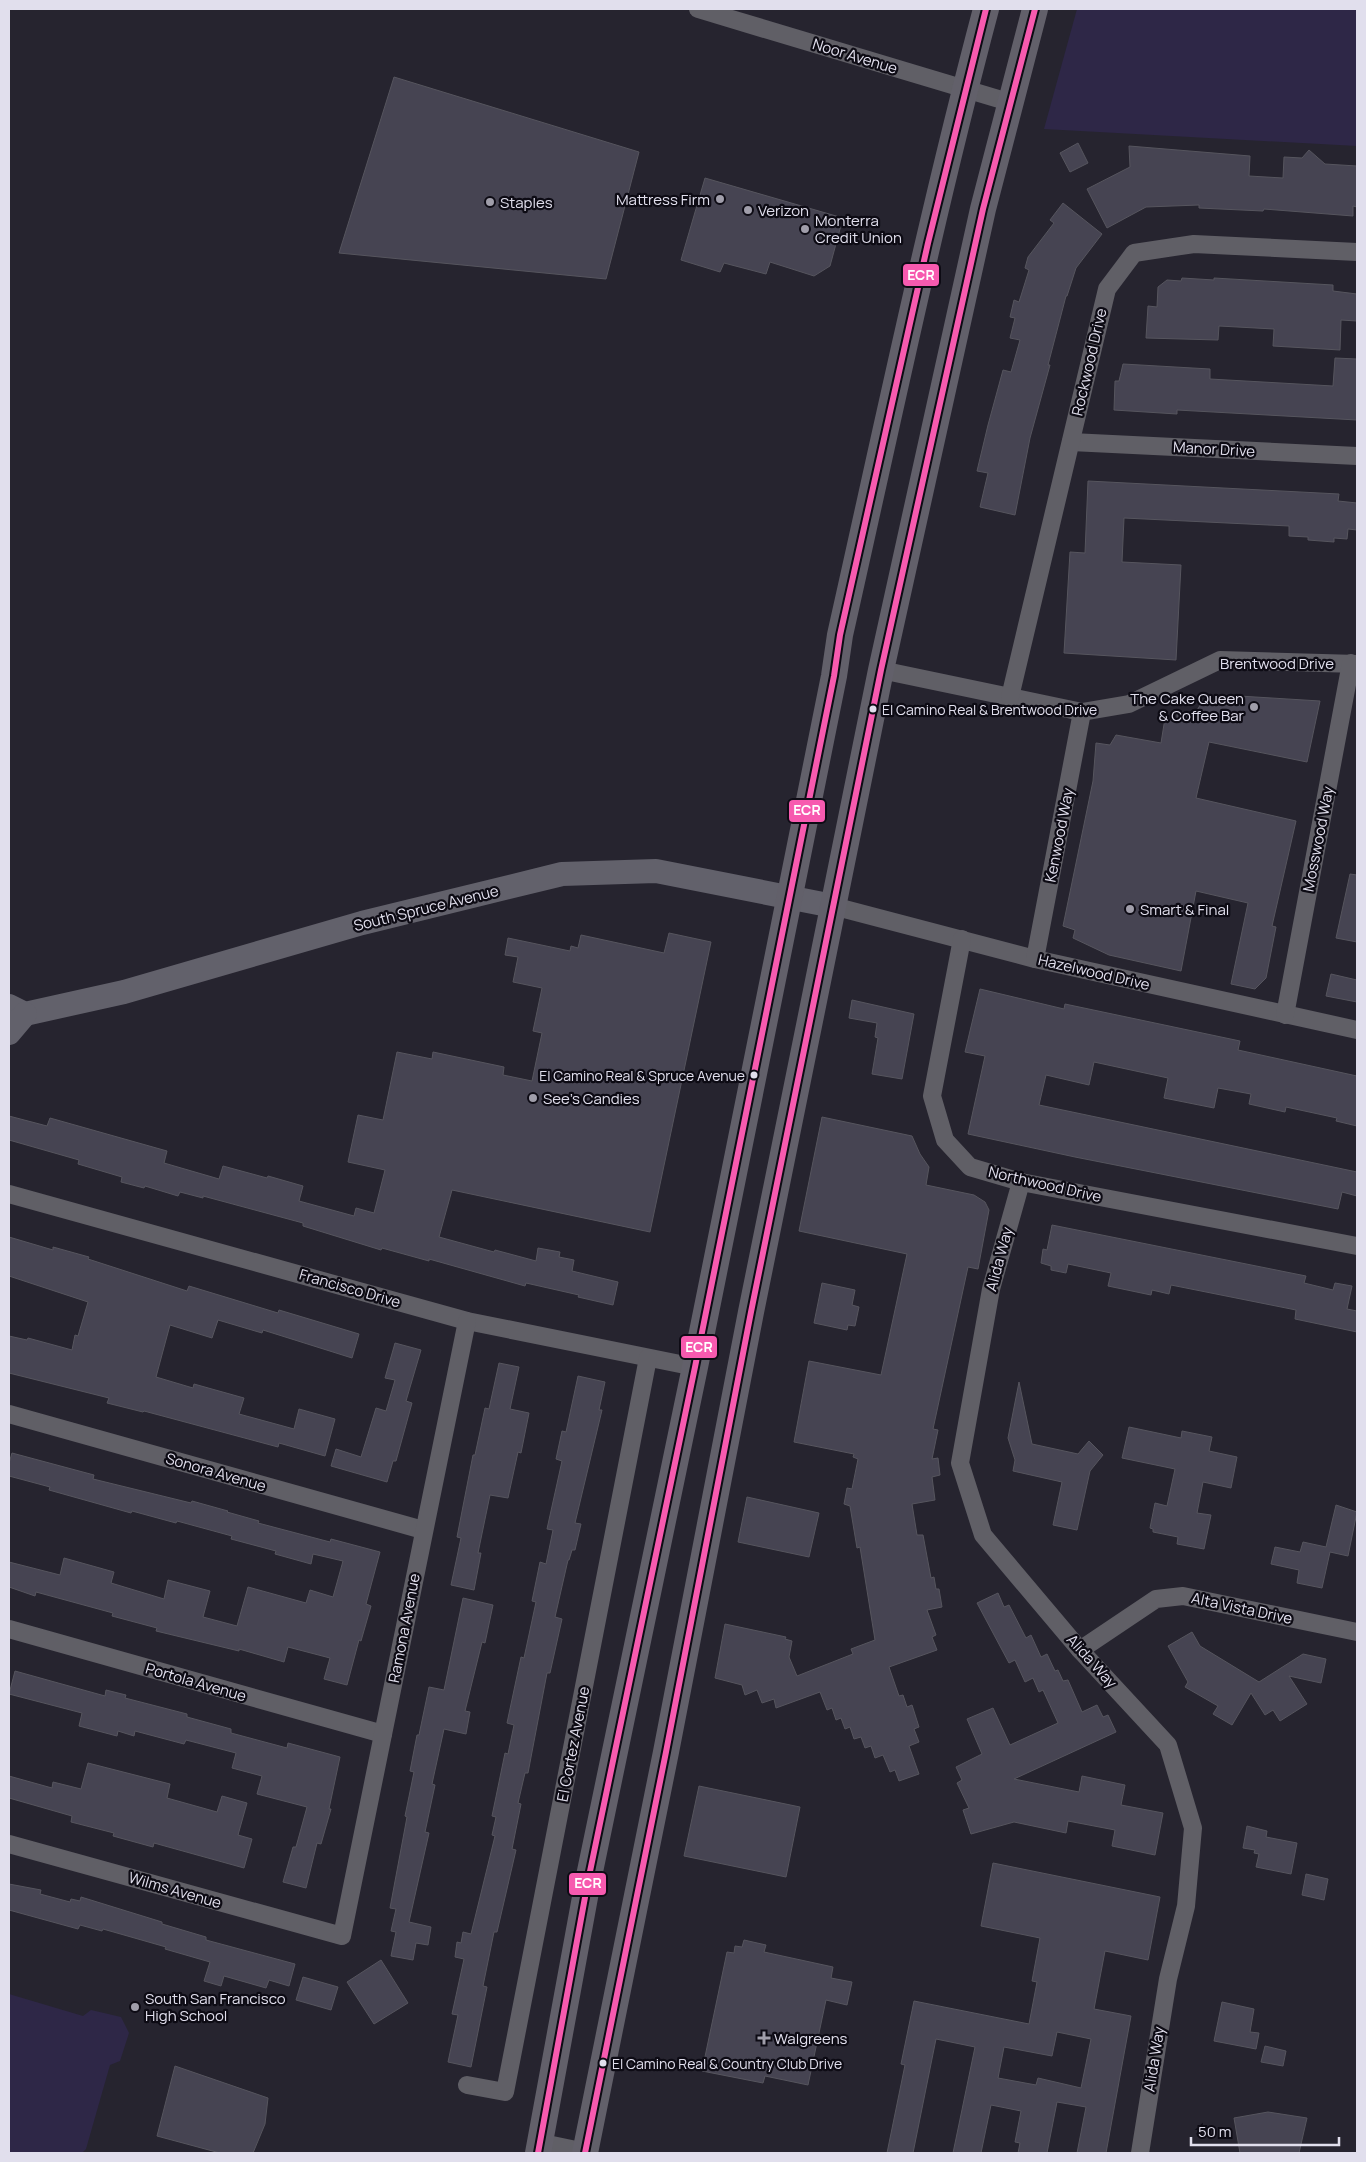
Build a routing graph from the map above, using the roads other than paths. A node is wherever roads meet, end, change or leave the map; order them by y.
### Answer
1 (698, 9) edge
2 (986, 9) edge
3 (1035, 9) edge
4 (964, 90) junction
5 (1012, 103) junction
6 (1357, 252) edge
7 (1071, 442) junction
8 (1357, 456) edge
9 (1354, 664) edge
10 (881, 670) junction
11 (1010, 697) junction
12 (1082, 712) junction
13 (788, 897) junction
14 (833, 906) junction
15 (962, 939) junction
16 (1035, 959) junction
17 (17, 1010) edge
18 (1285, 1015) junction
19 (1357, 1030) edge
20 (9, 1033) edge
21 (1021, 1182) junction
22 (9, 1194) edge
23 (1357, 1246) edge
24 (467, 1321) junction
25 (648, 1358) junction
26 (695, 1367) junction
27 (9, 1414) edge
28 (423, 1530) junction
29 (9, 1629) edge
30 (1357, 1632) edge
31 (1080, 1650) junction
32 (383, 1734) junction
33 (9, 1844) edge
34 (342, 1936) joint
35 (467, 2085) dead end
36 (539, 2149) edge
37 (584, 2153) edge
38 (1140, 2153) edge

1 - 4 street, Noor Avenue
2 - 4 main road
3 - 5 main road
4 - 5 street, Noor Avenue
4 - 13 main road
5 - 10 main road
6 - 7 street, Rockwood Drive
7 - 8 street, Manor Drive
7 - 11 street, Rockwood Drive
9 - 12 street, Brentwood Drive
9 - 18 street, Mosswood Way
10 - 11 street, Brentwood Drive
10 - 14 main road
11 - 12 street, Brentwood Drive
12 - 16 street, Kenwood Way
13 - 14 main road, South Spruce Avenue
13 - 17 main road, South Spruce Avenue
13 - 26 main road
14 - 15 street, Hazelwood Drive
14 - 37 main road
15 - 16 street, Hazelwood Drive
15 - 21 street, Northwood Drive
16 - 18 street, Hazelwood Drive
17 - 20 main road, South Spruce Avenue
18 - 19 street, Hazelwood Drive
21 - 23 street, Northwood Drive
21 - 31 street, Alida Way
22 - 24 street, Francisco Drive
24 - 25 street, Francisco Drive
24 - 28 street, Ramona Avenue
25 - 26 street, Francisco Drive
25 - 35 street, El Cortez Avenue
26 - 36 main road
27 - 28 street, Sonora Avenue
28 - 32 street, Ramona Avenue
29 - 32 street, Portola Avenue
30 - 31 street, Alta Vista Drive
31 - 38 street, Alida Way
32 - 34 street, Ramona Avenue
33 - 34 street, Wilms Avenue
36 - 37 street

